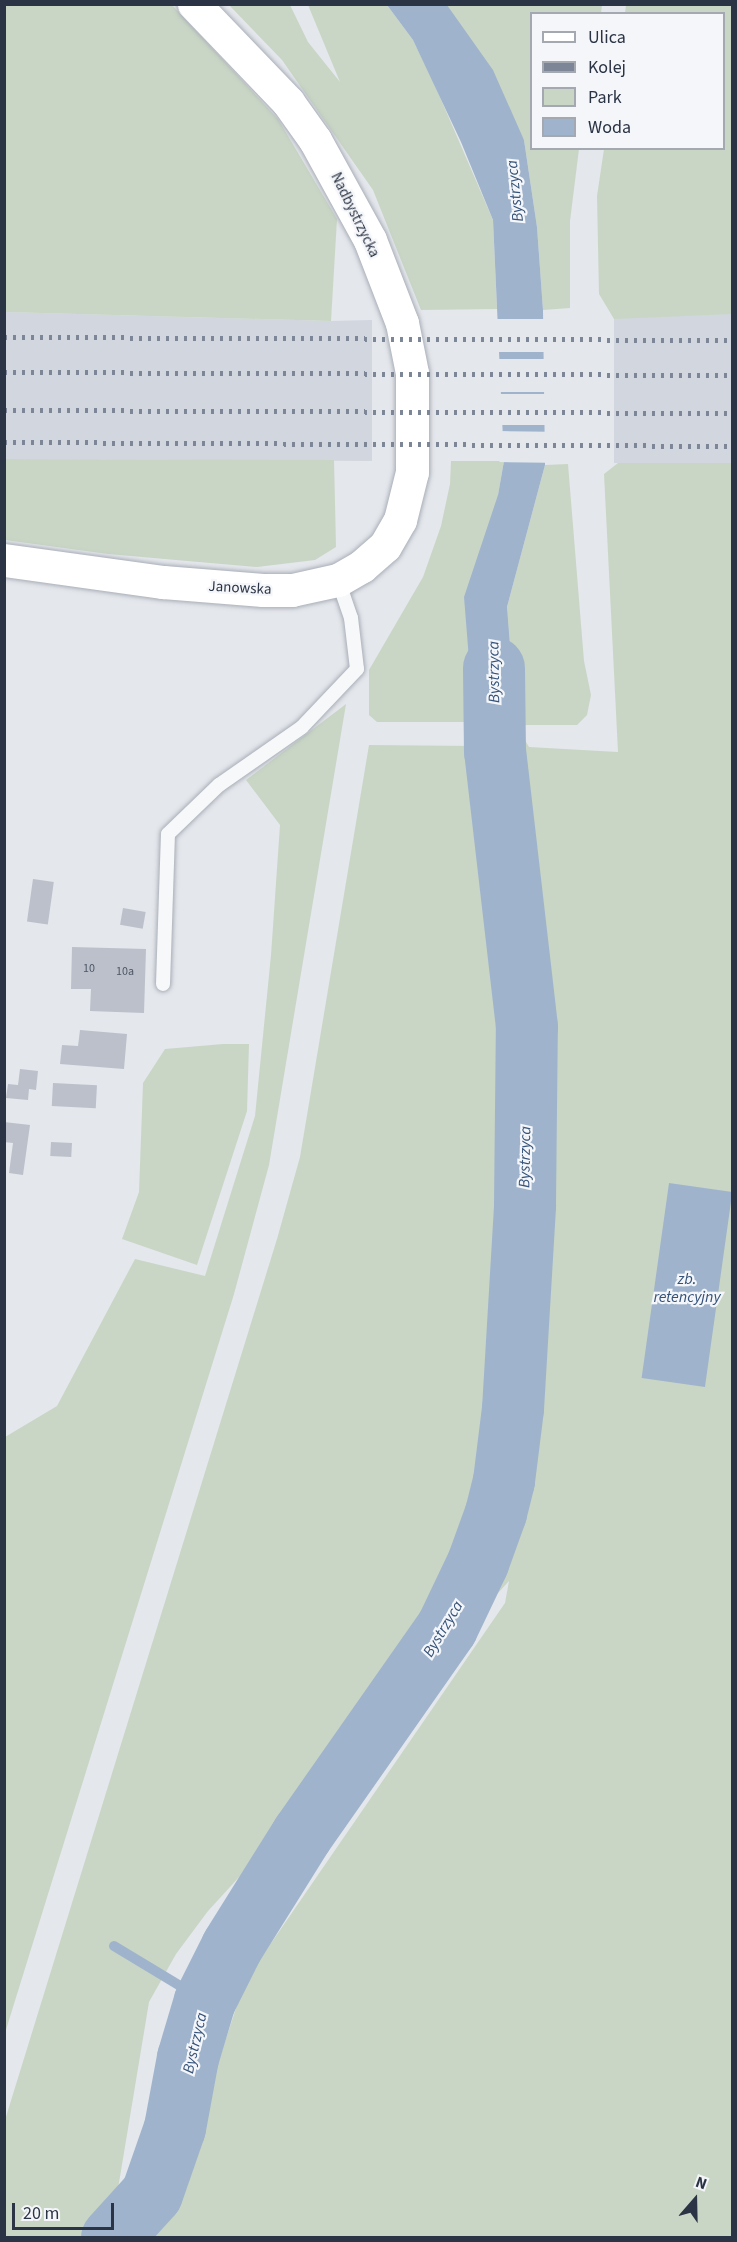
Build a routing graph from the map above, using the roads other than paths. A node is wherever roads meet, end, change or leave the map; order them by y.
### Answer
1 (194, 4) edge
2 (412, 472) joint
3 (4, 560) edge
4 (338, 580) junction
5 (163, 984) dead end

1 - 2 street, Nadbystrzycka
2 - 4 street, Janowska
3 - 4 street, Janowska
4 - 5 lane

